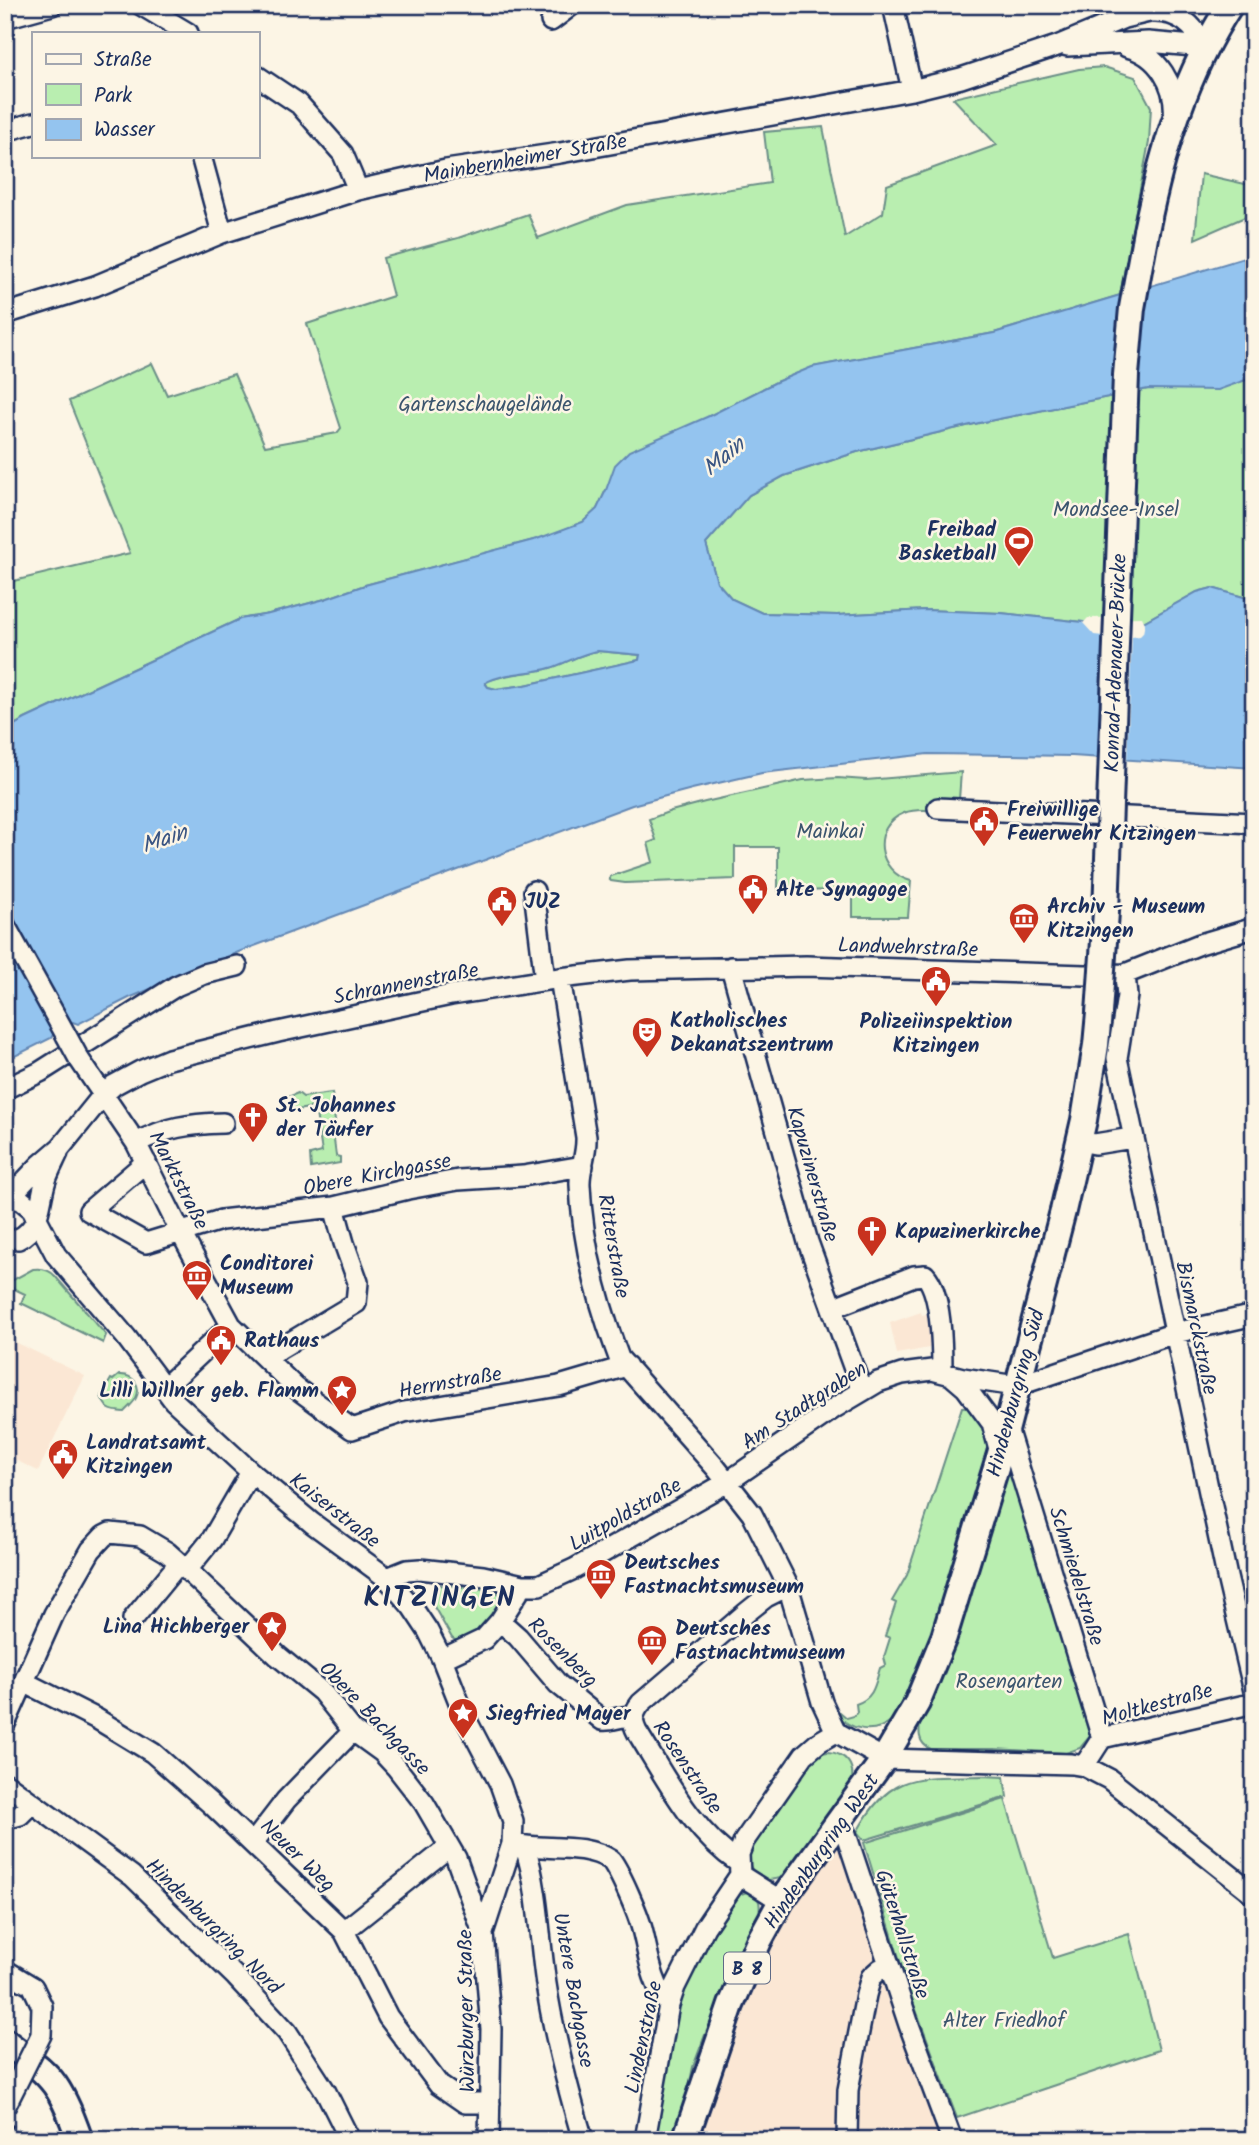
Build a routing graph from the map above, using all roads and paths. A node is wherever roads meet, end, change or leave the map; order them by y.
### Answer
1 (52, 5) edge
2 (141, 5) edge
3 (572, 5) edge
4 (893, 5) edge
5 (1178, 5) edge
6 (1230, 5) edge
7 (1151, 12) junction
8 (5, 18) edge
9 (551, 21) dead end
10 (186, 32) edge
11 (1120, 45) junction
12 (1057, 46) junction
13 (1205, 47) junction
14 (259, 77) edge
15 (912, 90) junction
16 (1173, 121) junction
17 (32, 123) edge
18 (5, 131) edge
19 (202, 158) edge
20 (358, 190) junction
21 (1146, 231) joint
22 (222, 233) junction
23 (6, 312) edge
24 (937, 808) dead end
25 (1254, 823) edge
26 (534, 891) dead end
27 (5, 925) edge
28 (1254, 928) edge
29 (237, 966) dead end
30 (731, 967) junction
31 (1125, 974) junction
32 (553, 979) junction
33 (1099, 1013) joint
34 (79, 1053) junction
35 (5, 1089) edge
36 (103, 1095) junction
37 (223, 1122) dead end
38 (1132, 1138) junction
39 (1079, 1141) junction
40 (136, 1143) junction
41 (61, 1147) junction
42 (146, 1162) junction
43 (583, 1166) junction
44 (7, 1200) edge
45 (334, 1207) junction
46 (37, 1219) junction
47 (181, 1233) junction
48 (12, 1236) edge
49 (56, 1255) junction
50 (832, 1308) junction
51 (1254, 1314) edge
52 (231, 1325) junction
53 (1175, 1333) junction
54 (267, 1360) junction
55 (627, 1366) junction
56 (947, 1374) junction
57 (1016, 1386) junction
58 (164, 1388) junction
59 (862, 1391) junction
60 (1006, 1428) junction
61 (352, 1429) joint
62 (1000, 1454) junction
63 (251, 1472) junction
64 (726, 1483) junction
65 (183, 1566) junction
66 (387, 1578) junction
67 (523, 1585) junction
68 (788, 1586) junction
69 (133, 1619) dead end
70 (500, 1621) junction
71 (442, 1659) junction
72 (24, 1682) junction
73 (1254, 1691) edge
74 (1254, 1703) edge
75 (633, 1716) junction
76 (5, 1724) edge
77 (353, 1731) junction
78 (836, 1731) junction
79 (1102, 1738) junction
80 (884, 1759) junction
81 (1084, 1766) junction
82 (5, 1783) edge
83 (32, 1803) junction
84 (5, 1819) edge
85 (839, 1822) junction
86 (253, 1843) junction
87 (518, 1845) junction
88 (449, 1847) junction
89 (739, 1869) junction
90 (1254, 1895) edge
91 (781, 1901) junction
92 (344, 1931) junction
93 (483, 1933) junction
94 (889, 1966) junction
95 (5, 1970) edge
96 (669, 2005) junction
97 (5, 2042) edge
98 (490, 2104) junction
99 (5, 2107) edge
100 (80, 2140) edge
101 (350, 2140) edge
102 (489, 2140) edge
103 (583, 2140) edge
104 (645, 2140) edge
105 (685, 2140) edge
106 (847, 2140) edge
107 (952, 2140) edge

1 - 8 street
2 - 10 street
3 - 9 street
4 - 15 street
5 - 7 street, Mainbernheimer Straße
6 - 13 main road, Mainbernheimer Straße
7 - 12 street, Mainbernheimer Straße
7 - 13 street, Mainbernheimer Straße
11 - 12 street, Mainbernheimer Straße
11 - 13 street, Mainbernheimer Straße
11 - 16 street, Mainbernheimer Straße
12 - 15 street, Mainbernheimer Straße
13 - 16 main road, Mainbernheimer Straße
14 - 20 street
15 - 20 street, Mainbernheimer Straße
16 - 21 main road, Mainbernheimer Straße
17 - 18 street
19 - 22 street
20 - 22 street, Mainbernheimer Straße
21 - 33 main road, Konrad-Adenauer-Brücke, bridge
22 - 23 street, Mainbernheimer Straße
24 - 25 street
26 - 32 street, Ritterstraße
27 - 34 street, Marktstraße, bridge
28 - 31 street
29 - 34 street
30 - 31 street, Landwehrstraße
30 - 32 street, Schrannenstraße
30 - 50 street, Kapuzinerstraße
31 - 38 street, Bismarckstraße
32 - 36 street, Schrannenstraße
32 - 43 street, Ritterstraße
33 - 39 main road, Hindenburgring Süd
34 - 35 street
34 - 36 street, Marktstraße
36 - 40 street, Marktstraße
36 - 41 street, Schrannenstraße
37 - 40 street
38 - 39 street
38 - 53 street, Bismarckstraße
39 - 57 main road, Hindenburgring Süd
40 - 42 street, Marktstraße
41 - 44 street
41 - 46 street
42 - 47 street, Marktstraße
42 - 47 street, Obere Kirchgasse
43 - 45 street, Obere Kirchgasse
43 - 55 street, Ritterstraße
44 - 46 street
45 - 47 street, Obere Kirchgasse
45 - 54 street
46 - 48 street
46 - 49 street
47 - 52 street, Marktstraße
48 - 49 street
49 - 58 street, Kaiserstraße
50 - 56 street
50 - 59 street, Kapuzinerstraße
51 - 53 street
52 - 54 street, Marktstraße
52 - 58 street
53 - 57 street
53 - 73 street, Bismarckstraße
54 - 61 street, Marktstraße
55 - 61 street, Herrnstraße
55 - 64 street, Ritterstraße
56 - 57 street, Am Stadtgraben
56 - 59 street, Am Stadtgraben
56 - 62 street
57 - 60 main road, Hindenburgring Süd
58 - 63 street, Kaiserstraße
59 - 64 street, Am Stadtgraben
60 - 62 main road, Hindenburgring Süd
60 - 79 street, Schmiedelstraße
62 - 80 main road, Hindenburgring Süd
63 - 65 street
63 - 66 street, Kaiserstraße
64 - 67 street, Luitpoldstraße
64 - 68 street, Ritterstraße
65 - 69 street
65 - 72 street, Obere Bachgasse
65 - 77 street, Obere Bachgasse
66 - 67 street
66 - 71 street, Kaiserstraße
67 - 70 street
68 - 75 street, Rosenstraße
68 - 78 street, Ritterstraße
70 - 71 street
70 - 75 street, Rosenberg
71 - 87 street, Kaiserstraße
72 - 76 street
72 - 86 street, Neuer Weg
74 - 79 street, Moltkestraße
75 - 89 street, Rosenstraße
77 - 86 street
77 - 88 street, Obere Bachgasse
78 - 80 street
78 - 89 street, Lindenstraße
79 - 81 street, Moltkestraße
80 - 81 street
80 - 85 main road, Hindenburgring West / B 8
81 - 90 street
82 - 83 street, Hindenburgring Nord
83 - 84 street
83 - 101 street, Hindenburgring Nord
85 - 91 main road, Hindenburgring West / B 8
85 - 94 street, Güterhallstraße
86 - 92 street, Neuer Weg
87 - 93 street, Würzburger Straße
87 - 96 street
87 - 103 street, Untere Bachgasse
88 - 92 street
88 - 93 street, Obere Bachgasse
89 - 91 street
89 - 96 street, Lindenstraße
91 - 105 main road, Hindenburgring West / B 8
92 - 98 street, Neuer Weg
93 - 98 street, Würzburger Straße
94 - 106 street
94 - 107 street, Güterhallstraße
95 - 99 street, bridge
96 - 104 street, Lindenstraße
97 - 100 main road
98 - 102 street, Würzburger Straße

